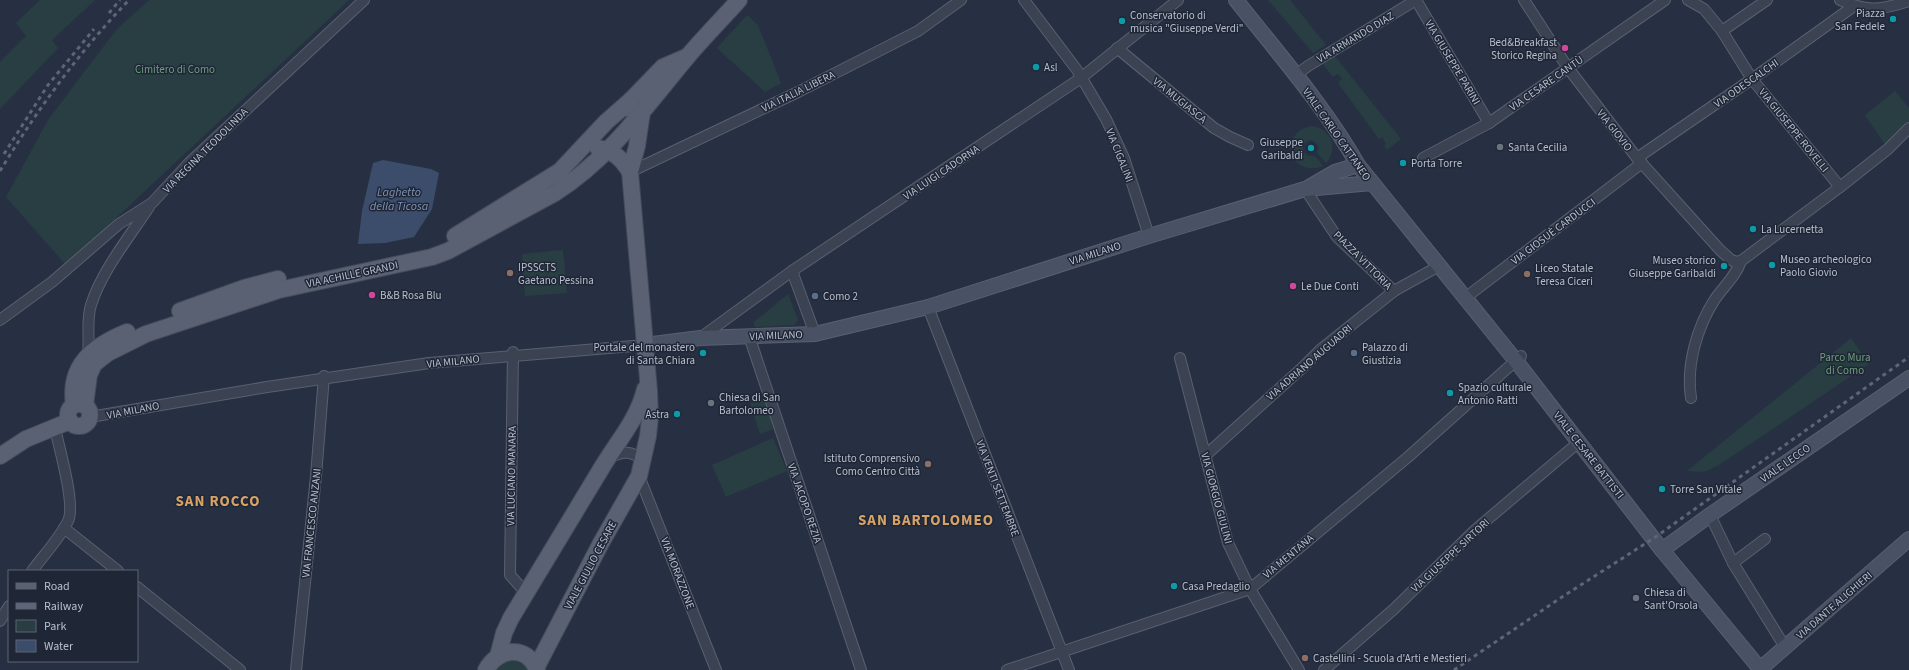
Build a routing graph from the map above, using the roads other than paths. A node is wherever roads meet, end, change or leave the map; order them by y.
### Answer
1 (364, 0) edge
2 (739, 0) edge
3 (961, 0) edge
4 (1024, 0) edge
5 (1178, 0) edge
6 (1236, 0) edge
7 (1416, 0) edge
8 (1524, 0) edge
9 (1665, 0) edge
10 (1688, 0) edge
11 (1767, 0) edge
12 (1840, 0) edge
13 (1909, 1) edge
14 (1854, 6) junction
15 (1722, 31) junction
16 (1117, 48) junction
17 (688, 56) junction
18 (1568, 68) junction
19 (1296, 75) junction
20 (1082, 78) junction
21 (1752, 79) junction
22 (631, 100) junction
23 (642, 112) junction
24 (1489, 124) junction
25 (1909, 128) edge
26 (1343, 140) junction
27 (1248, 145) dead end
28 (581, 150) junction
29 (609, 150) junction
30 (1423, 158) dead end
31 (1639, 160) junction
32 (1358, 165) junction
33 (1339, 171) junction
34 (630, 172) junction
35 (1372, 183) junction
36 (1840, 187) junction
37 (1305, 189) junction
38 (152, 203) junction
39 (1148, 236) junction
40 (1742, 261) junction
41 (1439, 266) junction
42 (792, 272) junction
43 (1394, 291) junction
44 (1465, 298) junction
45 (928, 307) junction
46 (0, 320) edge
47 (815, 334) junction
48 (749, 336) junction
49 (700, 338) junction
50 (645, 345) junction
51 (88, 354) junction
52 (513, 354) junction
53 (1180, 358) dead end
54 (1518, 359) junction
55 (648, 376) junction
56 (324, 378) junction
57 (1909, 378) edge
58 (1691, 398) dead end
59 (86, 411) junction
60 (55, 428) junction
61 (1579, 442) junction
62 (1206, 455) junction
63 (0, 456) edge
64 (607, 459) junction
65 (641, 469) junction
66 (1710, 514) junction
67 (64, 528) junction
68 (1765, 539) dead end
69 (1908, 542) edge
70 (1662, 550) junction
71 (1732, 563) junction
72 (33, 570) edge
73 (117, 570) edge
74 (138, 588) edge
75 (1250, 589) junction
76 (526, 593) junction
77 (8, 608) edge
78 (0, 621) edge
79 (1786, 647) junction
80 (1061, 652) junction
81 (498, 656) junction
82 (536, 669) edge
83 (240, 670) edge
84 (296, 670) edge
85 (486, 670) edge
86 (716, 670) edge
87 (861, 670) edge
88 (1007, 670) edge
89 (1069, 670) edge
90 (1299, 670) edge
91 (1324, 670) edge
92 (1760, 670) edge

1 - 38 street, VIA REGINA TEODOLINDA
2 - 17 main road, VIA ACHILLE GRANDI
3 - 34 street, VIA ITALIA LIBERA
4 - 20 street, VIA CIGALINI
5 - 16 street, VIA LUIGI CADORNA
6 - 19 street, VIALE CARLO CATTANEO
7 - 19 street, VIA ARMANDO DIAZ
7 - 24 street, VIA GIUSEPPE PARINI
8 - 18 street, VIA GIOVIO
9 - 18 street, VIA CESARE CANTÙ
10 - 15 street, VIA GIUSEPPE ROVELLI
11 - 15 street
12 - 14 street
13 - 14 street
14 - 21 street, VIA ODESCALCHI
15 - 21 street, VIA GIUSEPPE ROVELLI
16 - 20 street, VIA LUIGI CADORNA
16 - 27 street, VIA MUGIASCA
17 - 22 main road
17 - 23 main road, VIA ACHILLE GRANDI
18 - 24 street, VIA CESARE CANTÙ
18 - 31 street, VIA GIOVIO
19 - 26 street, VIALE CARLO CATTANEO
20 - 39 street, VIA CIGALINI
20 - 42 street, VIA LUIGI CADORNA
21 - 31 street, VIA ODESCALCHI
21 - 36 street, VIA GIUSEPPE ROVELLI
22 - 28 main road, VIA ACHILLE GRANDI
22 - 29 main road
23 - 29 main road, VIA ACHILLE GRANDI
23 - 34 main road
24 - 30 street, VIA CESARE CANTÙ
25 - 36 street
26 - 32 street, VIALE CARLO CATTANEO
26 - 33 street
28 - 29 main road
28 - 51 main road, VIA ACHILLE GRANDI
29 - 34 main road
29 - 59 main road, VIA ACHILLE GRANDI
31 - 40 street, VIA GIOVIO
31 - 44 street, VIA GIOSUÈ CARDUCCI
32 - 33 street, VIA MILANO
32 - 35 street, VIALE CARLO CATTANEO
33 - 37 street, VIA MILANO
34 - 50 main road, VIALE GIULIO CESARE
35 - 37 street, VIA MILANO
35 - 41 street, VIALE CARLO CATTANEO
36 - 40 street
37 - 39 street, VIA MILANO
37 - 43 street, PIAZZA VITTORIA
38 - 46 street, VIA REGINA TEODOLINDA
38 - 51 street
39 - 45 street, VIA MILANO
40 - 58 street
41 - 43 street, VIA ADRIANO AUGUADRI
41 - 44 street, VIALE CARLO CATTANEO
42 - 47 street, VIA MILANO
42 - 49 street, VIA LUIGI CADORNA
43 - 62 street, VIA ADRIANO AUGUADRI
44 - 54 street, VIALE CESARE BATTISTI
45 - 47 street, VIA MILANO
45 - 80 street, VIA VENTI SETTEMBRE
47 - 48 street, VIA MILANO
48 - 49 street, VIA MILANO
48 - 87 street, VIA JACOPO REZIA
49 - 50 street, VIA MILANO
50 - 52 street, VIA MILANO
50 - 55 main road, VIALE GIULIO CESARE
51 - 59 main road, VIA ACHILLE GRANDI
52 - 56 street, VIA MILANO
52 - 76 street, VIA LUCIANO MANARA
53 - 62 street, VIA GIORGIO GIULINI
54 - 61 street, VIALE CESARE BATTISTI
54 - 75 street, VIA MENTANA
55 - 64 main road, VIALE GIULIO CESARE
55 - 65 main road, VIALE GIULIO CESARE
56 - 59 street, VIA MILANO
56 - 84 street, VIA FRANCESCO ANZANI
57 - 66 street, VIALE LECCO
59 - 60 main road
60 - 63 main road
60 - 67 street
61 - 70 street, VIALE CESARE BATTISTI
61 - 91 street, VIA GIUSEPPE SIRTORI
62 - 75 street, VIA GIORGIO GIULINI
64 - 65 street
64 - 76 main road, VIALE GIULIO CESARE
65 - 82 main road, VIALE GIULIO CESARE
65 - 86 street, VIA MORAZZONE
66 - 70 street, VIALE LECCO
66 - 71 street
67 - 72 street
67 - 73 street
68 - 71 street
69 - 79 street, VIA DANTE ALIGHIERI
70 - 92 street, VIALE CESARE BATTISTI
71 - 79 street
74 - 83 street
75 - 80 street, VIA MENTANA
75 - 90 street, VIA GIORGIO GIULINI
76 - 81 main road, VIALE GIULIO CESARE
77 - 78 street
79 - 92 street, VIA DANTE ALIGHIERI
80 - 88 street, VIA MENTANA
80 - 89 street, VIA VENTI SETTEMBRE
81 - 82 main road
81 - 85 main road

